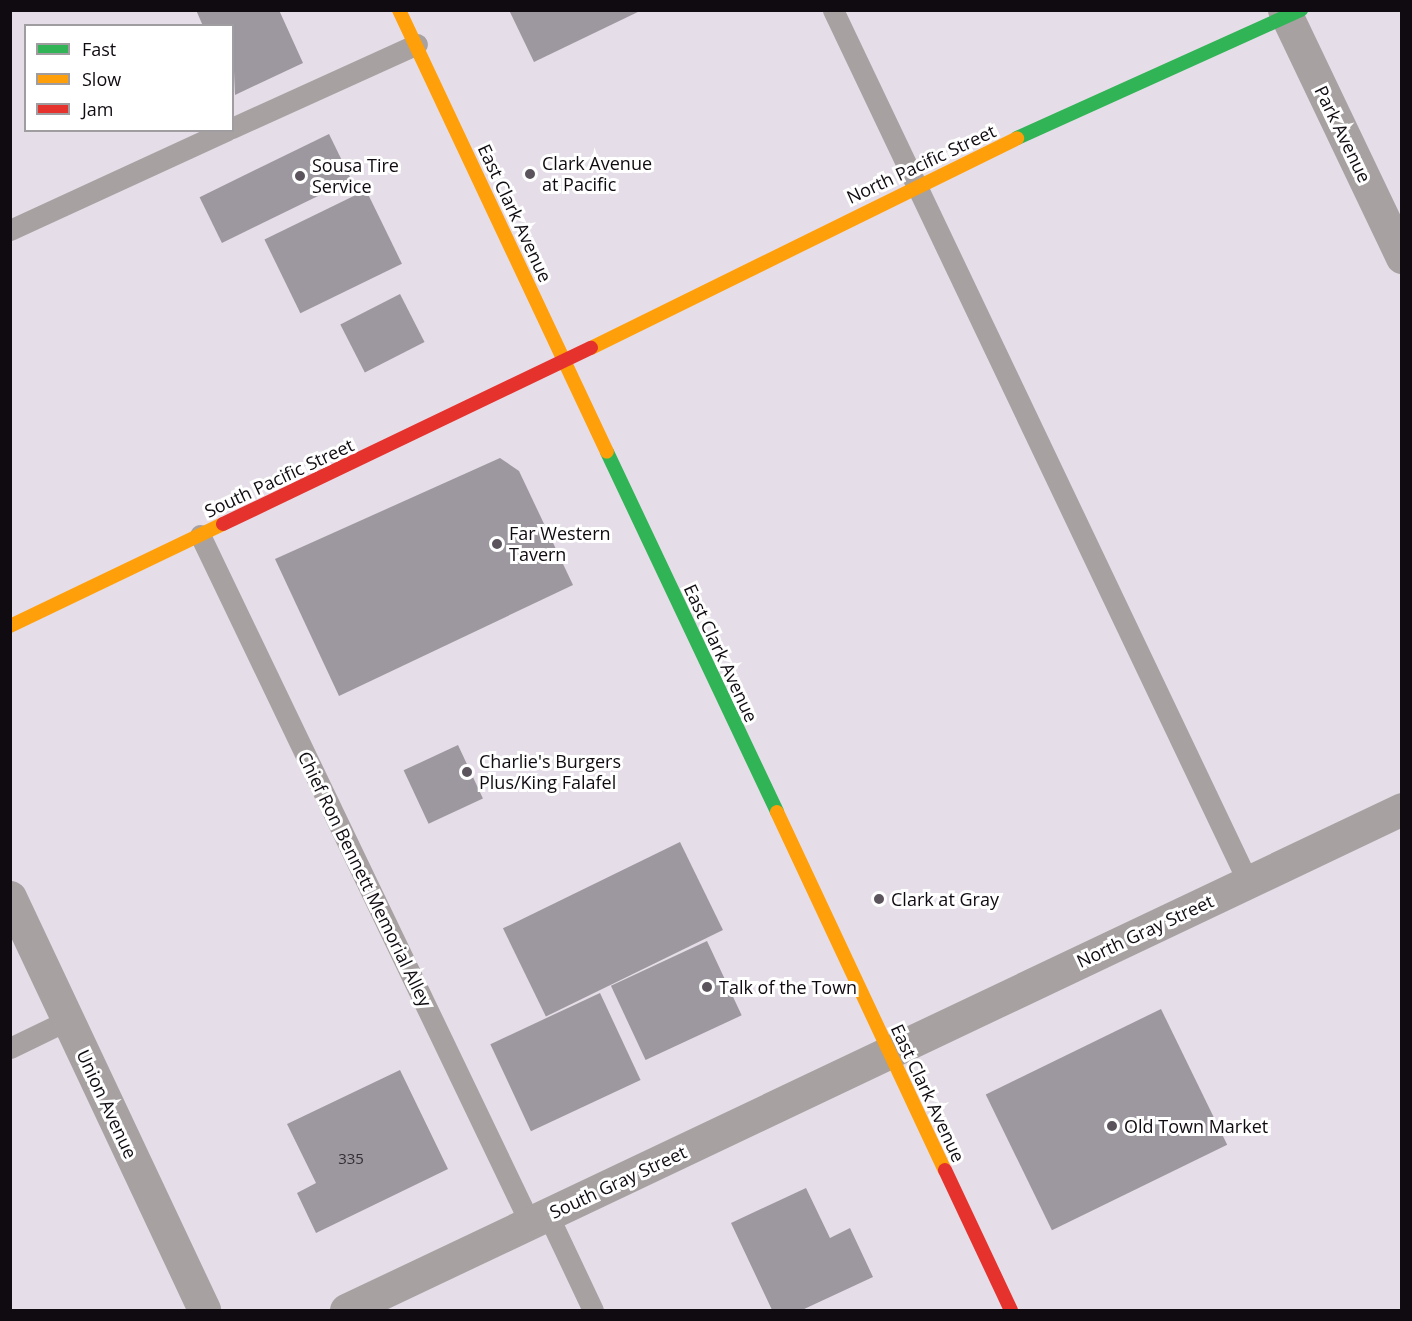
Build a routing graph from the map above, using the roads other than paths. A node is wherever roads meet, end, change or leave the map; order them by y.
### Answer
1 (399, 10) edge
2 (833, 10) edge
3 (1290, 13) edge
4 (417, 44) junction
5 (234, 127) edge
6 (223, 132) edge
7 (916, 184) junction
8 (10, 230) edge
9 (1401, 257) edge
10 (564, 362) junction
11 (200, 535) junction
12 (10, 626) edge
13 (1401, 809) edge
14 (1248, 882) junction
15 (10, 897) edge
16 (68, 1020) junction
17 (10, 1048) edge
18 (889, 1053) junction
19 (539, 1219) junction
20 (204, 1311) edge
21 (346, 1311) edge
22 (593, 1311) edge
23 (1011, 1311) edge

1 - 4 main road, East Clark Avenue
2 - 7 lane
3 - 7 main road, North Pacific Street
3 - 9 street, Park Avenue
4 - 5 lane
4 - 10 main road, East Clark Avenue
6 - 8 lane
7 - 10 main road, North Pacific Street
7 - 14 lane
10 - 11 main road, South Pacific Street
10 - 18 main road, East Clark Avenue
11 - 12 main road, South Pacific Street
11 - 19 lane, Chief Ron Bennett Memorial Alley
13 - 14 street, North Gray Street
14 - 18 street, North Gray Street
15 - 16 street, Union Avenue
16 - 17 lane
16 - 20 street, Union Avenue
18 - 19 street, South Gray Street
18 - 23 main road, East Clark Avenue
19 - 21 street, South Gray Street
19 - 22 lane, Chief Ron Bennett Memorial Alley

